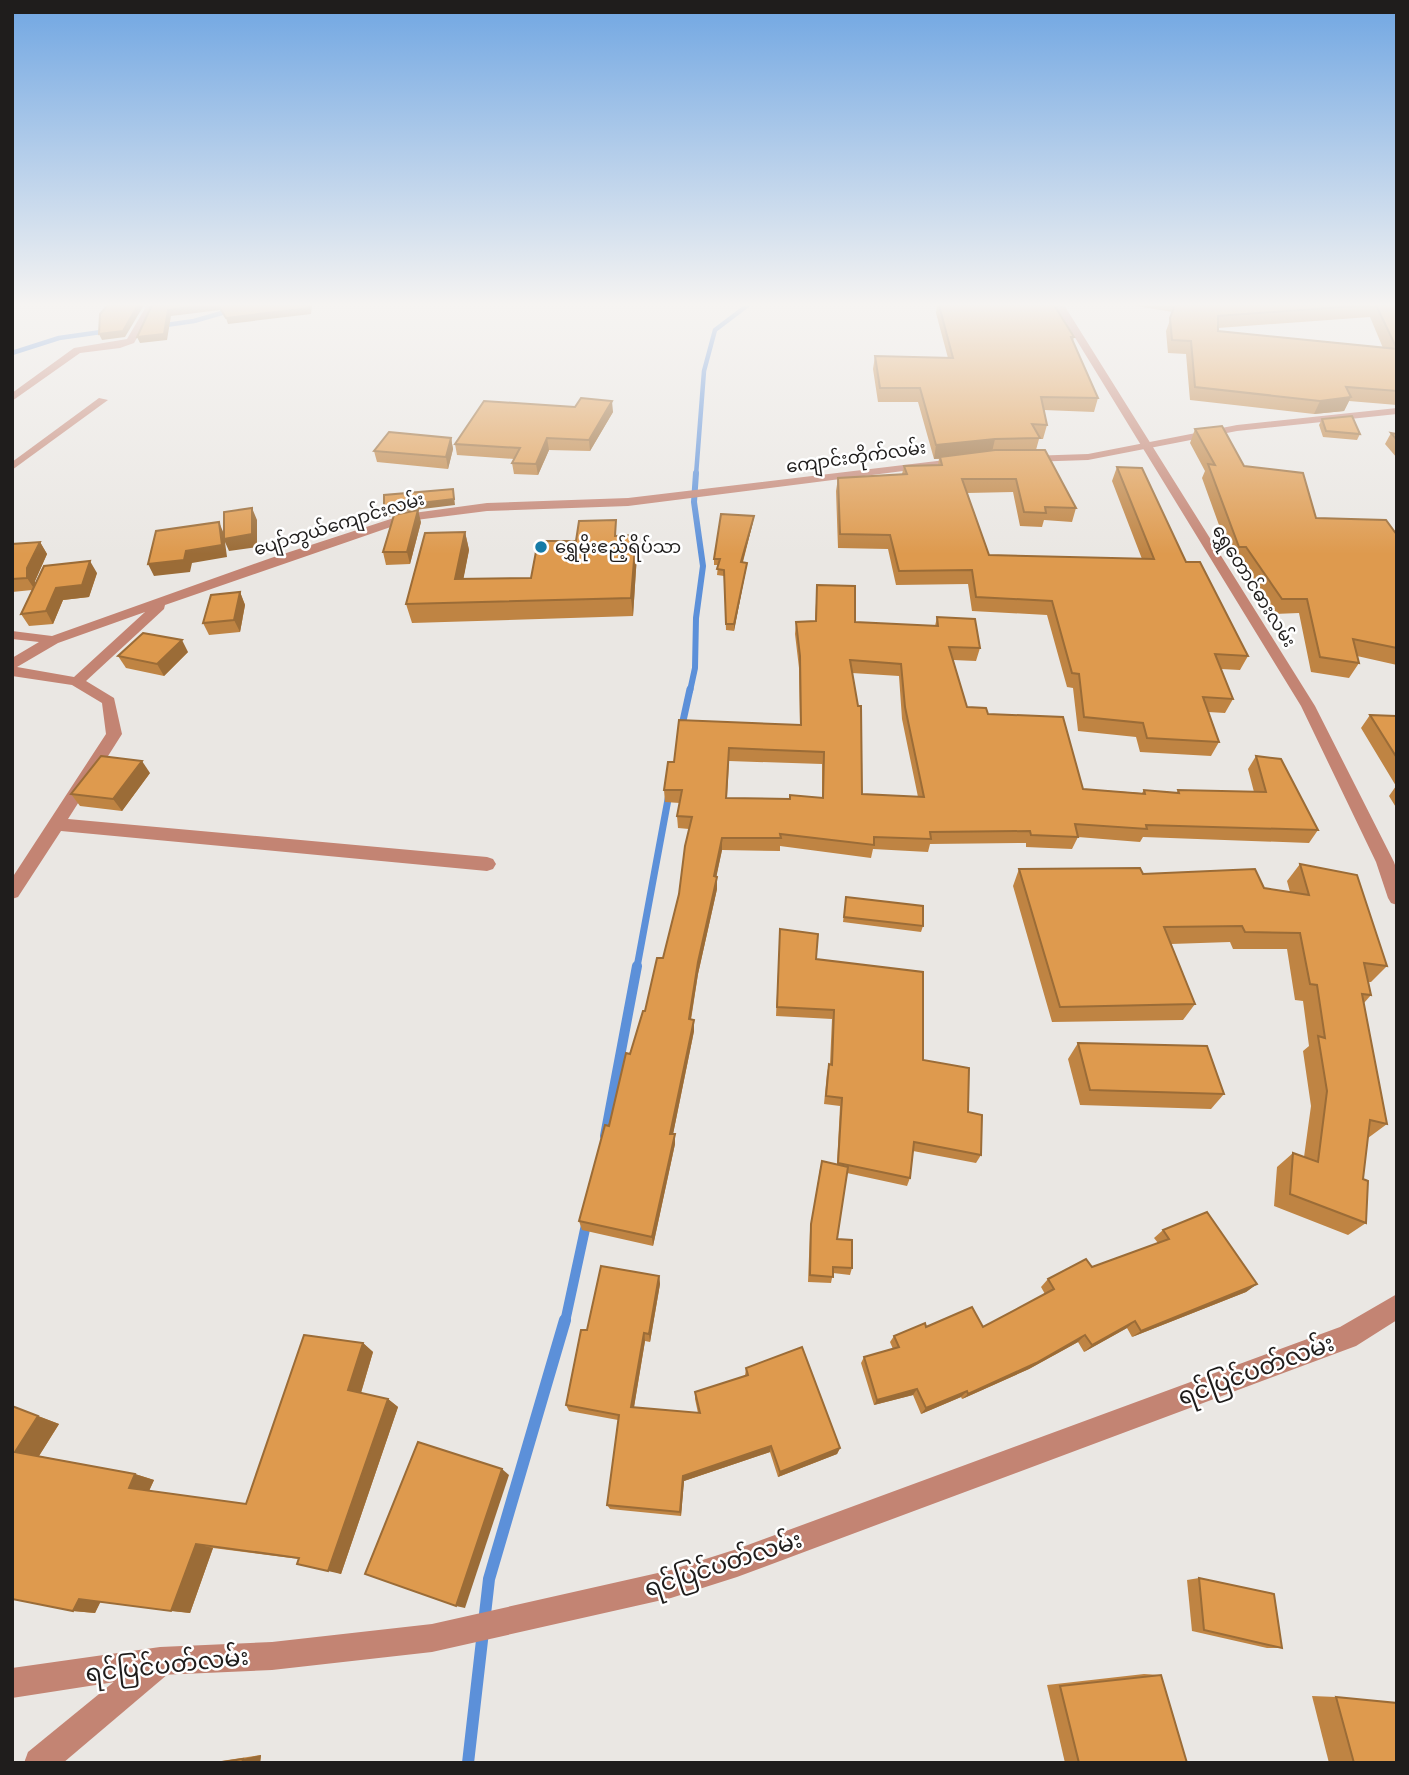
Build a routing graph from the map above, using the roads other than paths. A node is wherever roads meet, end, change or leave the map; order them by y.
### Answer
1 (1110, 388) edge
2 (103, 400) dead end
3 (1397, 411) edge
4 (1145, 444) junction
5 (1014, 458) edge
6 (979, 459) edge
7 (12, 467) edge
8 (694, 495) joint
9 (168, 599) junction
10 (12, 635) edge
11 (53, 640) junction
12 (12, 664) edge
13 (12, 671) edge
14 (77, 682) junction
15 (56, 824) junction
16 (486, 863) dead end
17 (12, 892) edge
18 (1397, 898) edge
19 (1397, 1306) edge
20 (160, 1661) junction
21 (12, 1683) edge
22 (39, 1763) edge

1 - 4 street, ရွှေတောင်ဓားလမ်း
2 - 7 street
3 - 4 street
4 - 5 street
4 - 18 street, ရွှေတောင်ဓားလမ်း
6 - 8 street, ကျောင်းတိုက်လမ်း
8 - 9 street, ပျော်ဘွယ်ကျောင်းလမ်း
9 - 11 street, ပျော်ဘွယ်ကျောင်းလမ်း
9 - 14 street
10 - 11 street
11 - 12 street, ပျော်ဘွယ်ကျောင်းလမ်း
13 - 14 street
14 - 15 street
15 - 16 street
15 - 17 street
19 - 20 street, ရင်ပြင်ပတ်လမ်း
20 - 21 street, ရင်ပြင်ပတ်လမ်း
20 - 22 street

